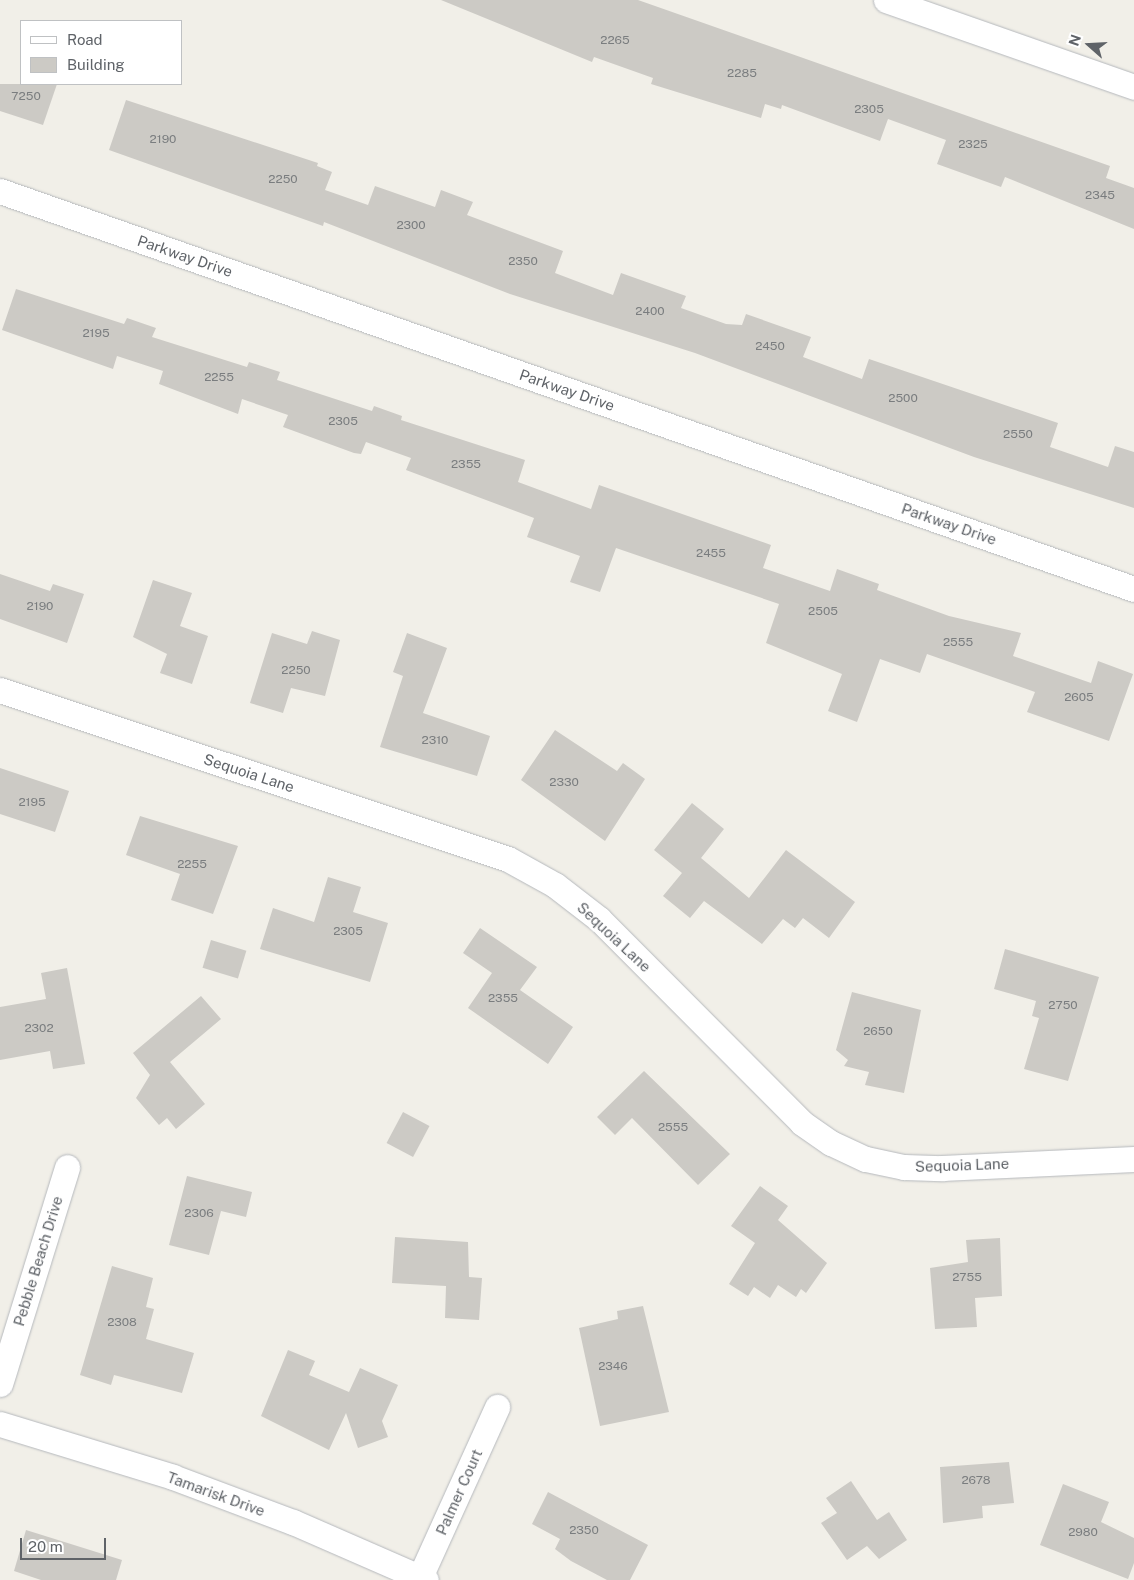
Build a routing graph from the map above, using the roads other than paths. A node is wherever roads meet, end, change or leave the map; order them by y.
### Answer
1 (886, 0) edge
2 (1134, 87) edge
3 (0, 191) edge
4 (1134, 589) edge
5 (0, 690) edge
6 (1134, 1159) edge
7 (67, 1166) dead end
8 (0, 1384) edge
9 (497, 1408) dead end
10 (0, 1424) edge
11 (423, 1579) edge

1 - 2 street
3 - 4 street, Parkway Drive
5 - 6 street, Sequoia Lane
7 - 8 street, Pebble Beach Drive
9 - 11 street, Palmer Court
10 - 11 street, Tamarisk Drive

